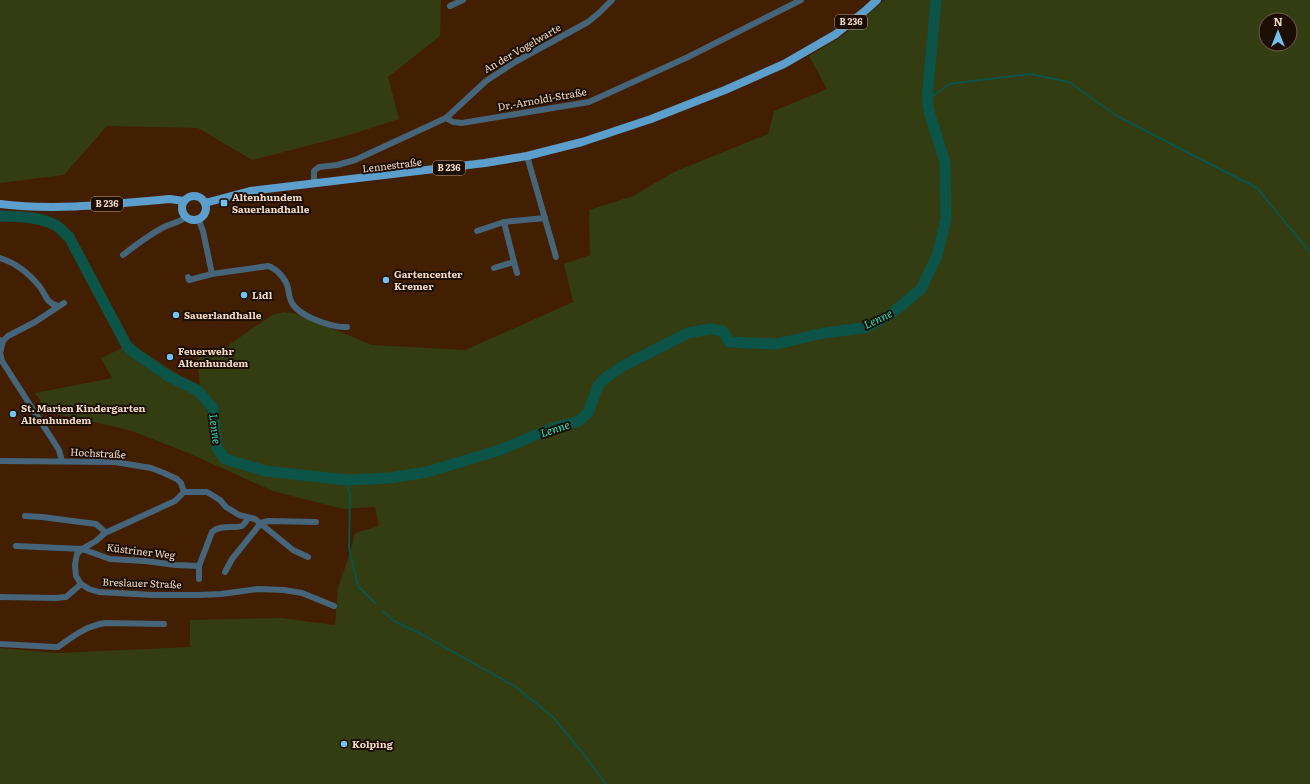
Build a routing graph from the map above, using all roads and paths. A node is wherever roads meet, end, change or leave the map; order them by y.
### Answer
1 (463, 0) edge
2 (612, 0) edge
3 (801, 0) edge
4 (877, 0) edge
5 (450, 6) dead end
6 (446, 118) junction
7 (527, 156) junction
8 (314, 184) junction
9 (184, 201) junction
10 (205, 203) junction
11 (0, 204) edge
12 (186, 217) junction
13 (198, 218) junction
14 (545, 218) junction
15 (504, 222) junction
16 (476, 231) dead end
17 (123, 255) dead end
18 (556, 257) dead end
19 (0, 258) edge
20 (514, 262) junction
21 (494, 268) dead end
22 (517, 273) dead end
23 (212, 274) junction
24 (188, 277) dead end
25 (347, 327) dead end
26 (2, 341) edge
27 (62, 460) junction
28 (0, 461) edge
29 (184, 492) junction
30 (25, 516) dead end
31 (248, 518) junction
32 (316, 522) dead end
33 (261, 523) junction
34 (105, 533) junction
35 (16, 546) dead end
36 (82, 549) junction
37 (308, 557) dead end
38 (199, 566) junction
39 (225, 572) dead end
40 (199, 579) dead end
41 (81, 584) junction
42 (0, 597) edge
43 (334, 606) dead end
44 (164, 624) dead end
45 (0, 644) edge

1 - 5 street
2 - 6 street, An der Vogelwarte
3 - 6 street, Dr.-Arnoldi-Straße
4 - 7 main road, Lennestraße / B 236
6 - 8 street
7 - 8 main road, Lennestraße / B 236
7 - 14 street
8 - 10 main road, Lennestraße / B 236
9 - 10 main road, B 236
9 - 11 main road, B 236
9 - 12 main road
10 - 13 main road
12 - 13 main road
12 - 17 street
13 - 23 street
14 - 15 street
14 - 18 street
15 - 16 street
15 - 20 street
19 - 26 street
20 - 21 street
20 - 22 street
23 - 24 street
23 - 25 street
26 - 27 street
27 - 28 street, Hochstraße
27 - 29 street, Hochstraße
29 - 31 street
29 - 34 street
30 - 34 street
31 - 33 street
31 - 38 street
32 - 33 street
33 - 37 street
33 - 39 street
34 - 36 street
35 - 36 street, Küstriner Weg
36 - 38 street, Küstriner Weg
36 - 41 street
38 - 40 street
41 - 42 street
41 - 43 street, Breslauer Straße
44 - 45 street

